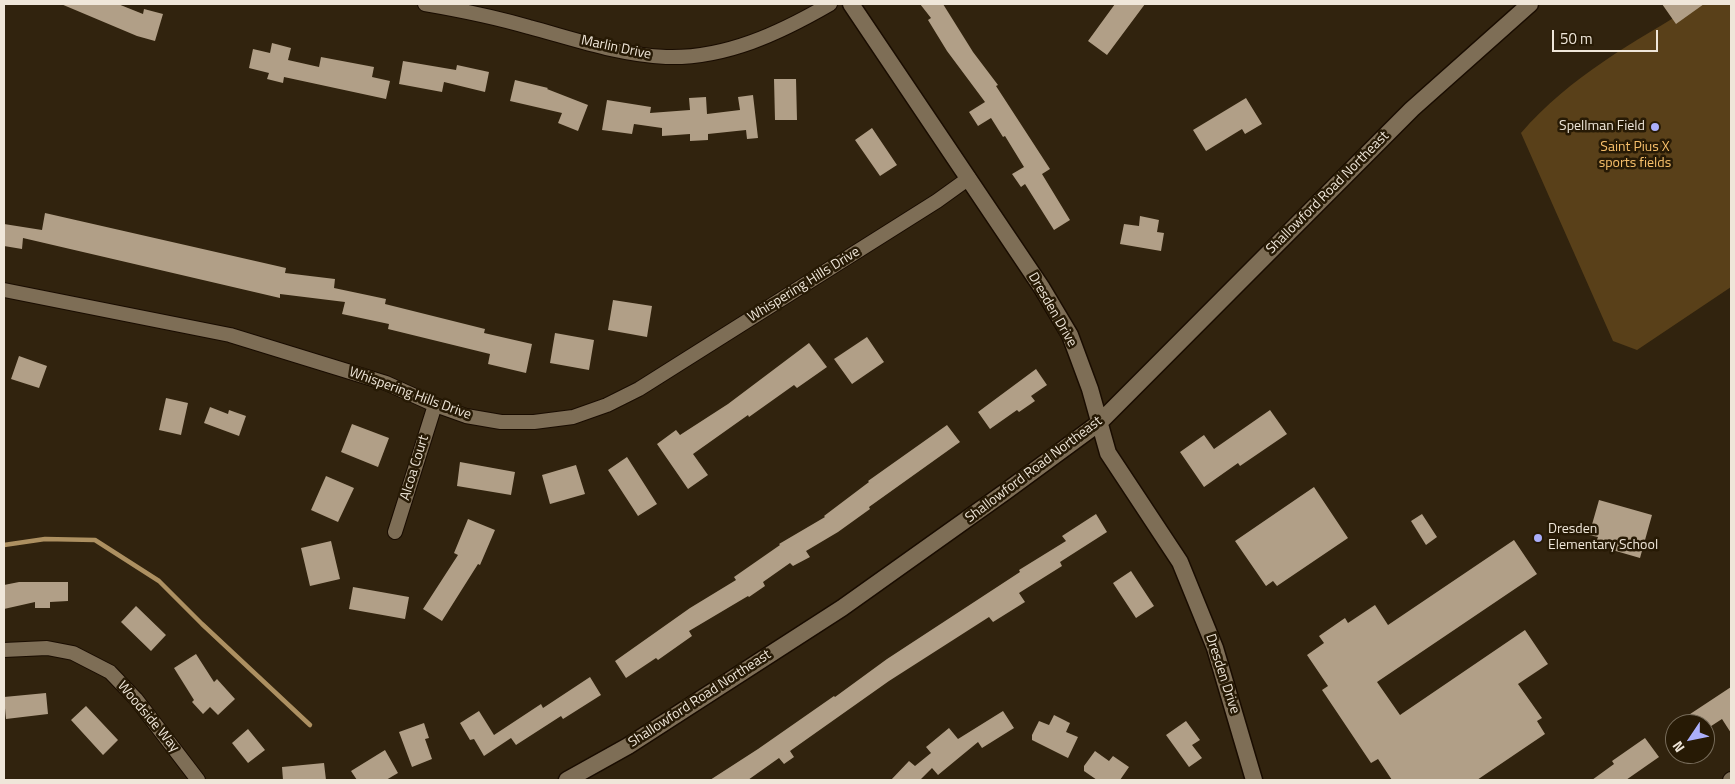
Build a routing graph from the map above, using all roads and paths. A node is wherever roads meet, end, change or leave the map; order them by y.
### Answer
1 (426, 4) edge
2 (830, 4) edge
3 (851, 4) edge
4 (1530, 4) edge
5 (969, 178) junction
6 (4, 290) edge
7 (435, 405) junction
8 (1099, 423) junction
9 (395, 532) dead end
10 (4, 650) edge
11 (198, 780) edge
12 (567, 780) edge
13 (1254, 780) edge

1 - 2 street, Marlin Drive
3 - 5 street, Dresden Drive
4 - 8 street, Shallowford Road Northeast
5 - 7 street, Whispering Hills Drive
5 - 8 street, Dresden Drive
6 - 7 street, Whispering Hills Drive
7 - 9 street, Alcoa Court
8 - 12 street, Shallowford Road Northeast
8 - 13 street, Dresden Drive
10 - 11 street, Woodside Way

